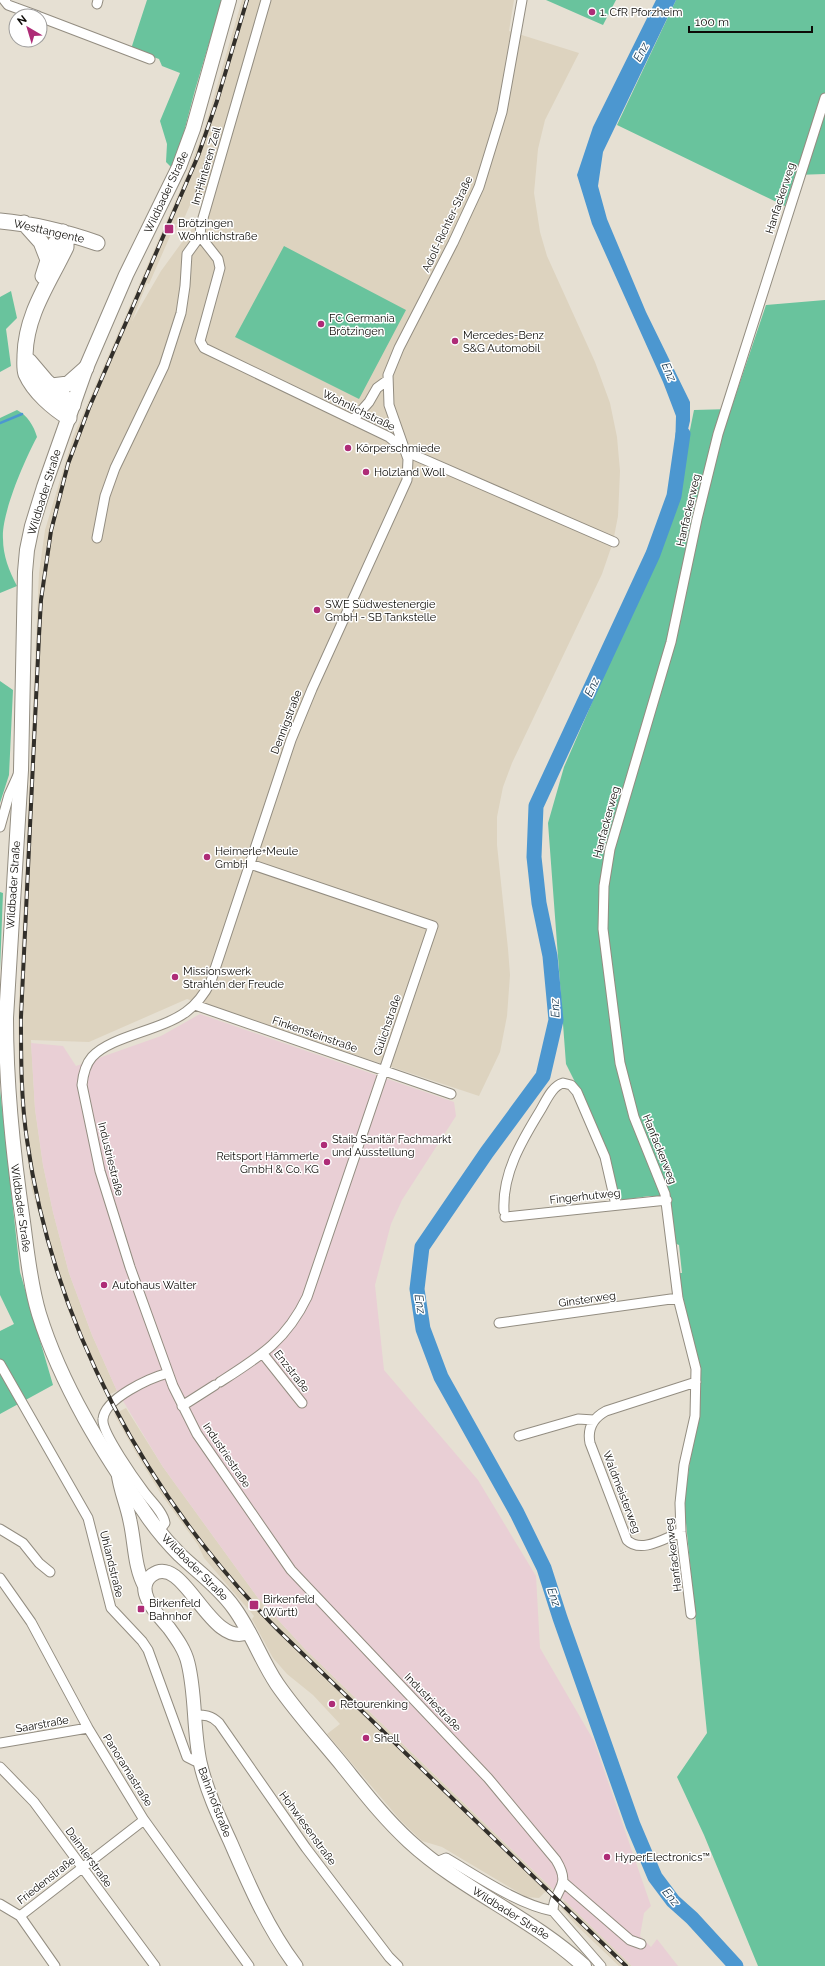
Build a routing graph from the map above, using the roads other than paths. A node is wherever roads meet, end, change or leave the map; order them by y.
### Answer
1 (4, 0) edge
2 (229, 0) edge
3 (266, 0) edge
4 (522, 0) edge
5 (16, 8) edge
6 (48, 19) edge
7 (150, 59) dead end
8 (825, 98) edge
9 (0, 221) edge
10 (24, 223) junction
11 (62, 232) junction
12 (200, 236) junction
13 (97, 243) dead end
14 (48, 260) junction
15 (38, 300) junction
16 (25, 356) junction
17 (86, 368) junction
18 (388, 380) junction
19 (52, 386) junction
20 (71, 411) junction
21 (353, 420) junction
22 (406, 452) junction
23 (97, 538) dead end
24 (614, 542) dead end
25 (21, 770) junction
26 (18, 817) junction
27 (1, 826) edge
28 (250, 864) junction
29 (194, 1005) junction
30 (383, 1071) junction
31 (451, 1094) dead end
32 (667, 1200) junction
33 (616, 1205) junction
34 (678, 1298) junction
35 (299, 1314) joint
36 (500, 1323) dead end
37 (264, 1354) junction
38 (0, 1364) edge
39 (168, 1373) junction
40 (696, 1382) junction
41 (302, 1403) dead end
42 (182, 1406) junction
43 (594, 1420) junction
44 (519, 1436) dead end
45 (118, 1472) junction
46 (0, 1529) edge
47 (159, 1531) junction
48 (681, 1532) junction
49 (50, 1572) dead end
50 (0, 1578) edge
51 (145, 1587) junction
52 (691, 1614) dead end
53 (249, 1632) junction
54 (195, 1715) junction
55 (88, 1728) junction
56 (0, 1743) edge
57 (200, 1760) junction
58 (0, 1767) edge
59 (144, 1820) junction
60 (434, 1862) junction
61 (82, 1868) junction
62 (564, 1883) junction
63 (0, 1904) edge
64 (553, 1911) junction
65 (20, 1916) junction
66 (641, 1944) dead end
67 (55, 1966) edge
68 (154, 1966) edge
69 (250, 1966) edge
70 (296, 1966) edge
71 (398, 1966) edge
72 (584, 1966) edge
73 (601, 1966) edge

1 - 5 street
2 - 17 main road, Wildbader Straße
3 - 12 street, Im Hinteren Zeil
4 - 18 street, Adolf-Richter-Straße
6 - 7 street
8 - 32 street, Hanfackerweg
9 - 10 highway, Westtangente
10 - 11 highway, Westtangente
10 - 14 highway
11 - 13 highway, Westtangente
11 - 14 highway
11 - 15 highway
12 - 21 street, Wohnlichstraße
12 - 23 street, Im Hinteren Zeil
14 - 15 highway
15 - 16 highway
16 - 19 highway
16 - 20 highway
17 - 19 highway
17 - 20 main road, Wildbader Straße
18 - 21 street, Adolf-Richter-Straße
18 - 22 street, Adolf-Richter-Straße
19 - 20 highway
20 - 25 main road, Wildbader Straße
21 - 22 street, Wohnlichstraße
22 - 24 street, Wohnlichstraße
22 - 28 street, Dennigstraße
25 - 26 main road, Wildbader Straße
25 - 27 street
26 - 27 street
26 - 45 main road, Wildbader Straße
28 - 29 street, Dennigstraße
28 - 30 street, Gülichstraße
29 - 30 street, Finkensteinstraße
29 - 39 street, Industriestraße
30 - 31 street, Finkensteinstraße
30 - 35 street, Gülichstraße
32 - 33 street, Fingerhutweg
32 - 34 street, Hanfackerweg
33 - 33 street, Fingerhutweg
34 - 36 street, Ginsterweg
34 - 40 street, Hanfackerweg
35 - 37 street, Enzstraße
37 - 41 street, Enzstraße
37 - 42 street, Enzstraße
38 - 57 street, Uhlandstraße
39 - 42 street, Industriestraße
39 - 47 street
40 - 43 street
40 - 48 street, Hanfackerweg
42 - 62 street, Industriestraße
43 - 44 street
43 - 48 street, Waldmeisterweg
45 - 47 main road, Wildbader Straße
45 - 51 main road, Bahnhofstraße
46 - 49 street
47 - 53 main road, Wildbader Straße
48 - 52 street, Hanfackerweg
50 - 55 street, Panoramastraße
51 - 53 main road
51 - 54 main road, Bahnhofstraße
53 - 60 main road, Wildbader Straße
54 - 57 main road, Bahnhofstraße
54 - 71 street, Hohwiesenstraße
55 - 56 street, Saarstraße
55 - 59 street, Panoramastraße
57 - 70 main road, Bahnhofstraße
58 - 61 street, Daimlerstraße
59 - 61 street, Friedenstraße
59 - 69 street, Panoramastraße
60 - 64 street, Wildbader Straße
60 - 72 main road, Wildbader Straße
61 - 65 street, Friedenstraße
61 - 68 street, Daimlerstraße
62 - 64 street
62 - 66 street
63 - 65 street
64 - 73 street
65 - 67 street

